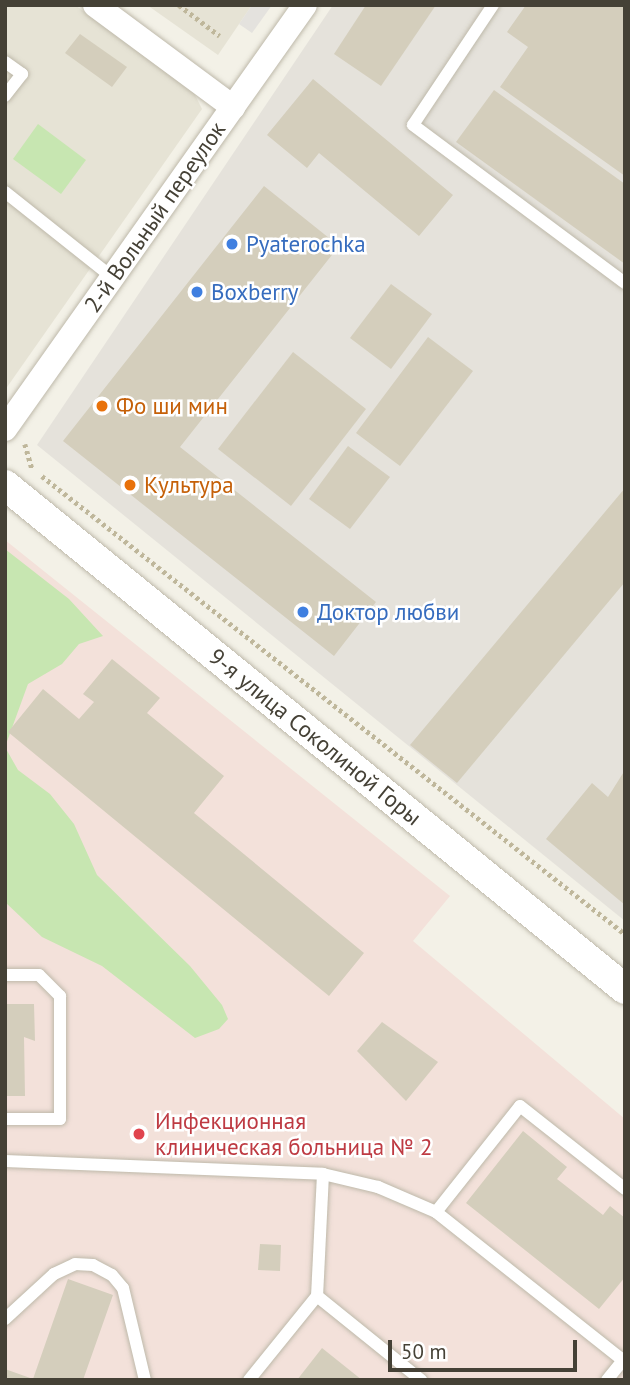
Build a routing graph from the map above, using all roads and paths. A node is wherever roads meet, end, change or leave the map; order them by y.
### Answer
1 (95, 5) edge
2 (179, 5) edge
3 (305, 5) edge
4 (493, 5) edge
5 (220, 36) dead end
6 (5, 62) edge
7 (5, 96) edge
8 (233, 107) junction
9 (5, 192) edge
10 (112, 277) junction
11 (625, 283) edge
12 (15, 436) edge
13 (5, 485) edge
14 (625, 934) edge
15 (5, 975) edge
16 (625, 989) edge
17 (5, 1119) edge
18 (5, 1161) edge
19 (323, 1174) junction
20 (625, 1189) edge
21 (436, 1212) junction
22 (317, 1296) junction
23 (5, 1319) edge
24 (624, 1360) edge
25 (145, 1380) edge
26 (250, 1380) edge
27 (421, 1380) edge
28 (607, 1380) edge

1 - 8 street
2 - 5 path
3 - 8 street, 2-й Вольный переулок
4 - 11 lane
6 - 7 lane
8 - 10 street, 2-й Вольный переулок
9 - 10 lane
10 - 12 street, 2-й Вольный переулок
12 - 14 path
13 - 16 street, 9-я улица Соколиной Горы
15 - 17 lane
18 - 19 lane
19 - 21 lane
19 - 22 lane
20 - 21 lane
21 - 24 lane
22 - 26 lane
22 - 27 lane
23 - 25 lane
24 - 28 lane

